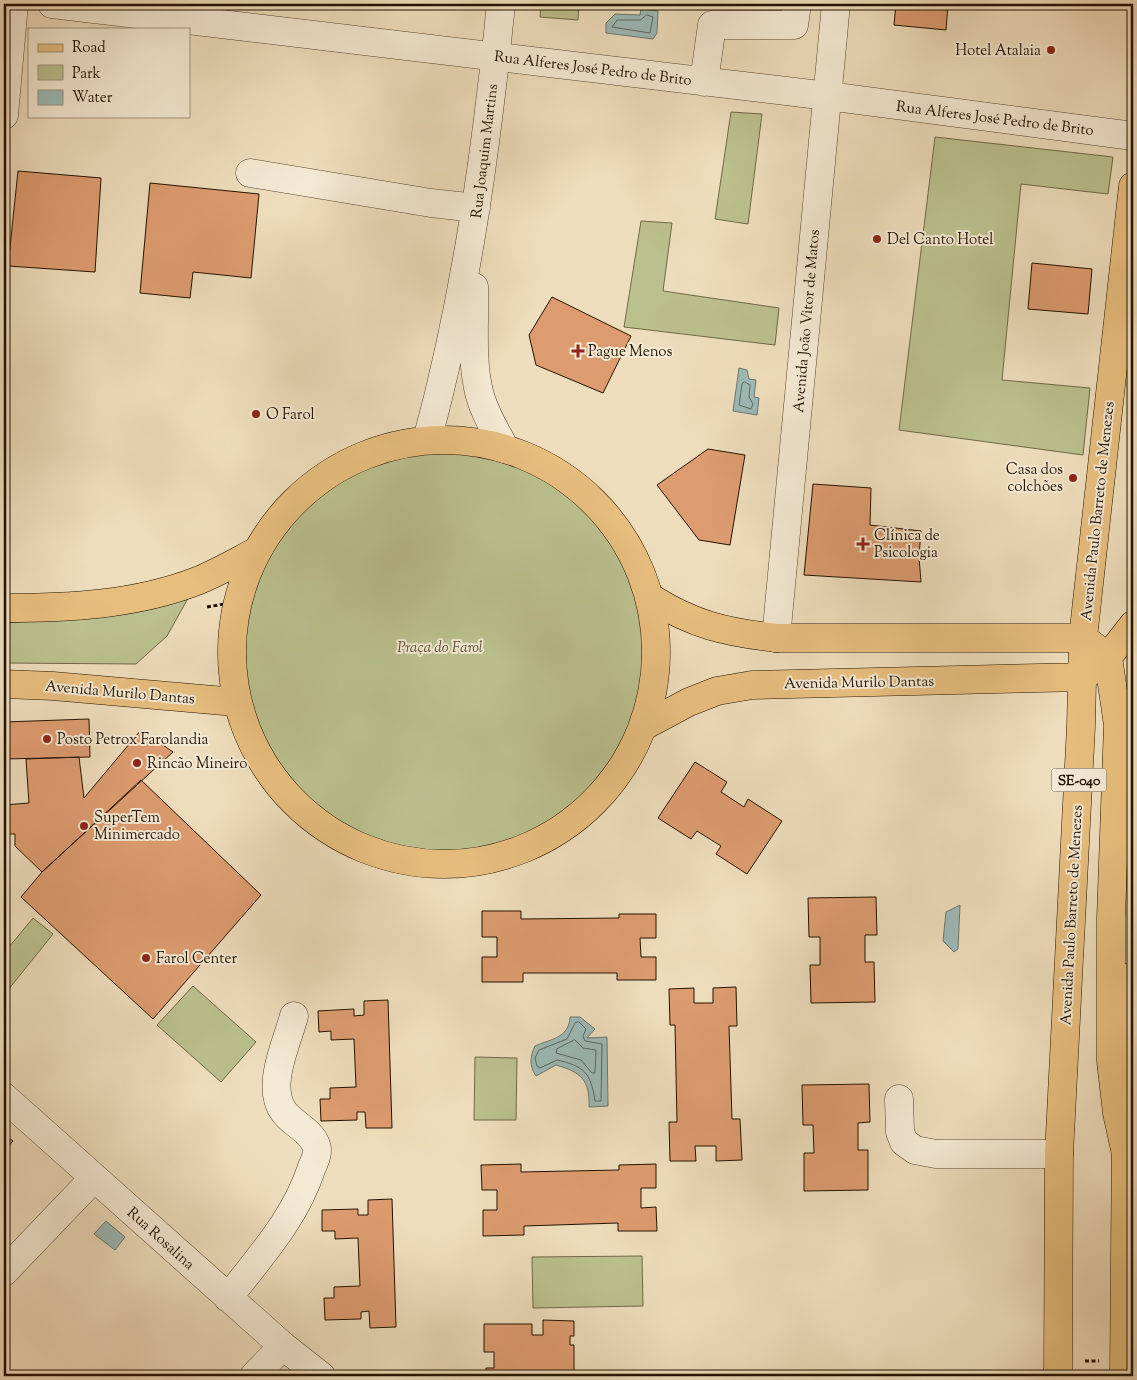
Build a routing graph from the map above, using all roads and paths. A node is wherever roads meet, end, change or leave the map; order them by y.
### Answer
1 (14, 4) edge
2 (52, 4) edge
3 (501, 4) edge
4 (797, 4) edge
5 (836, 4) edge
6 (496, 57) junction
7 (704, 82) junction
8 (828, 96) junction
9 (4, 115) edge
10 (1133, 136) edge
11 (250, 173) dead end
12 (1133, 186) edge
13 (476, 208) junction
14 (472, 238) junction
15 (427, 440) junction
16 (505, 449) junction
17 (255, 552) junction
18 (650, 598) junction
19 (4, 608) edge
20 (1133, 625) edge
21 (776, 638) junction
22 (1083, 638) junction
23 (1108, 656) junction
24 (1083, 677) junction
25 (4, 684) edge
26 (236, 702) junction
27 (644, 726) junction
28 (1133, 976) edge
29 (294, 1016) dead end
30 (4, 1097) edge
31 (899, 1099) dead end
32 (1059, 1154) junction
33 (1126, 1154) junction
34 (94, 1178) junction
35 (4, 1272) edge
36 (228, 1298) junction
37 (283, 1346) junction
38 (1058, 1368) edge
39 (1124, 1368) edge
40 (254, 1376) edge
41 (321, 1376) edge

1 - 9 street
2 - 6 street, Rua Alferes José Pedro de Brito
3 - 6 street, Rua Joaquim Martins
4 - 7 street
5 - 8 street, Avenida João Vitor de Matos
6 - 7 street, Rua Alferes José Pedro de Brito
6 - 13 street, Rua Joaquim Martins
7 - 8 street, Rua Alferes José Pedro de Brito
8 - 10 street, Rua Alferes José Pedro de Brito
8 - 21 street, Avenida João Vitor de Matos
11 - 13 street
12 - 22 main road, Avenida Paulo Barreto de Menezes / SE-040
13 - 14 street, Rua Joaquim Martins
14 - 15 street, Rua Joaquim Martins
14 - 16 street, Rua Joaquim Martins
15 - 16 main road
15 - 17 main road
16 - 18 main road
17 - 19 main road
17 - 26 main road
18 - 21 main road
18 - 27 main road
20 - 23 main road
21 - 22 main road
22 - 23 main road
22 - 24 main road, Avenida Paulo Barreto de Menezes / SE-040
23 - 24 main road
23 - 33 main road
24 - 27 main road, Avenida Murilo Dantas
24 - 32 main road, Avenida Paulo Barreto de Menezes / SE-040
25 - 26 main road, Avenida Murilo Dantas
26 - 27 main road
28 - 33 main road
29 - 36 street
30 - 34 street, Rua Rosalina
31 - 32 street
32 - 38 main road, Avenida Paulo Barreto de Menezes / SE-040
33 - 39 main road
34 - 35 street
34 - 36 street, Rua Rosalina
36 - 37 street, Rua Rosalina
37 - 40 street
37 - 41 street, Rua Rosalina
38 - 39 path

